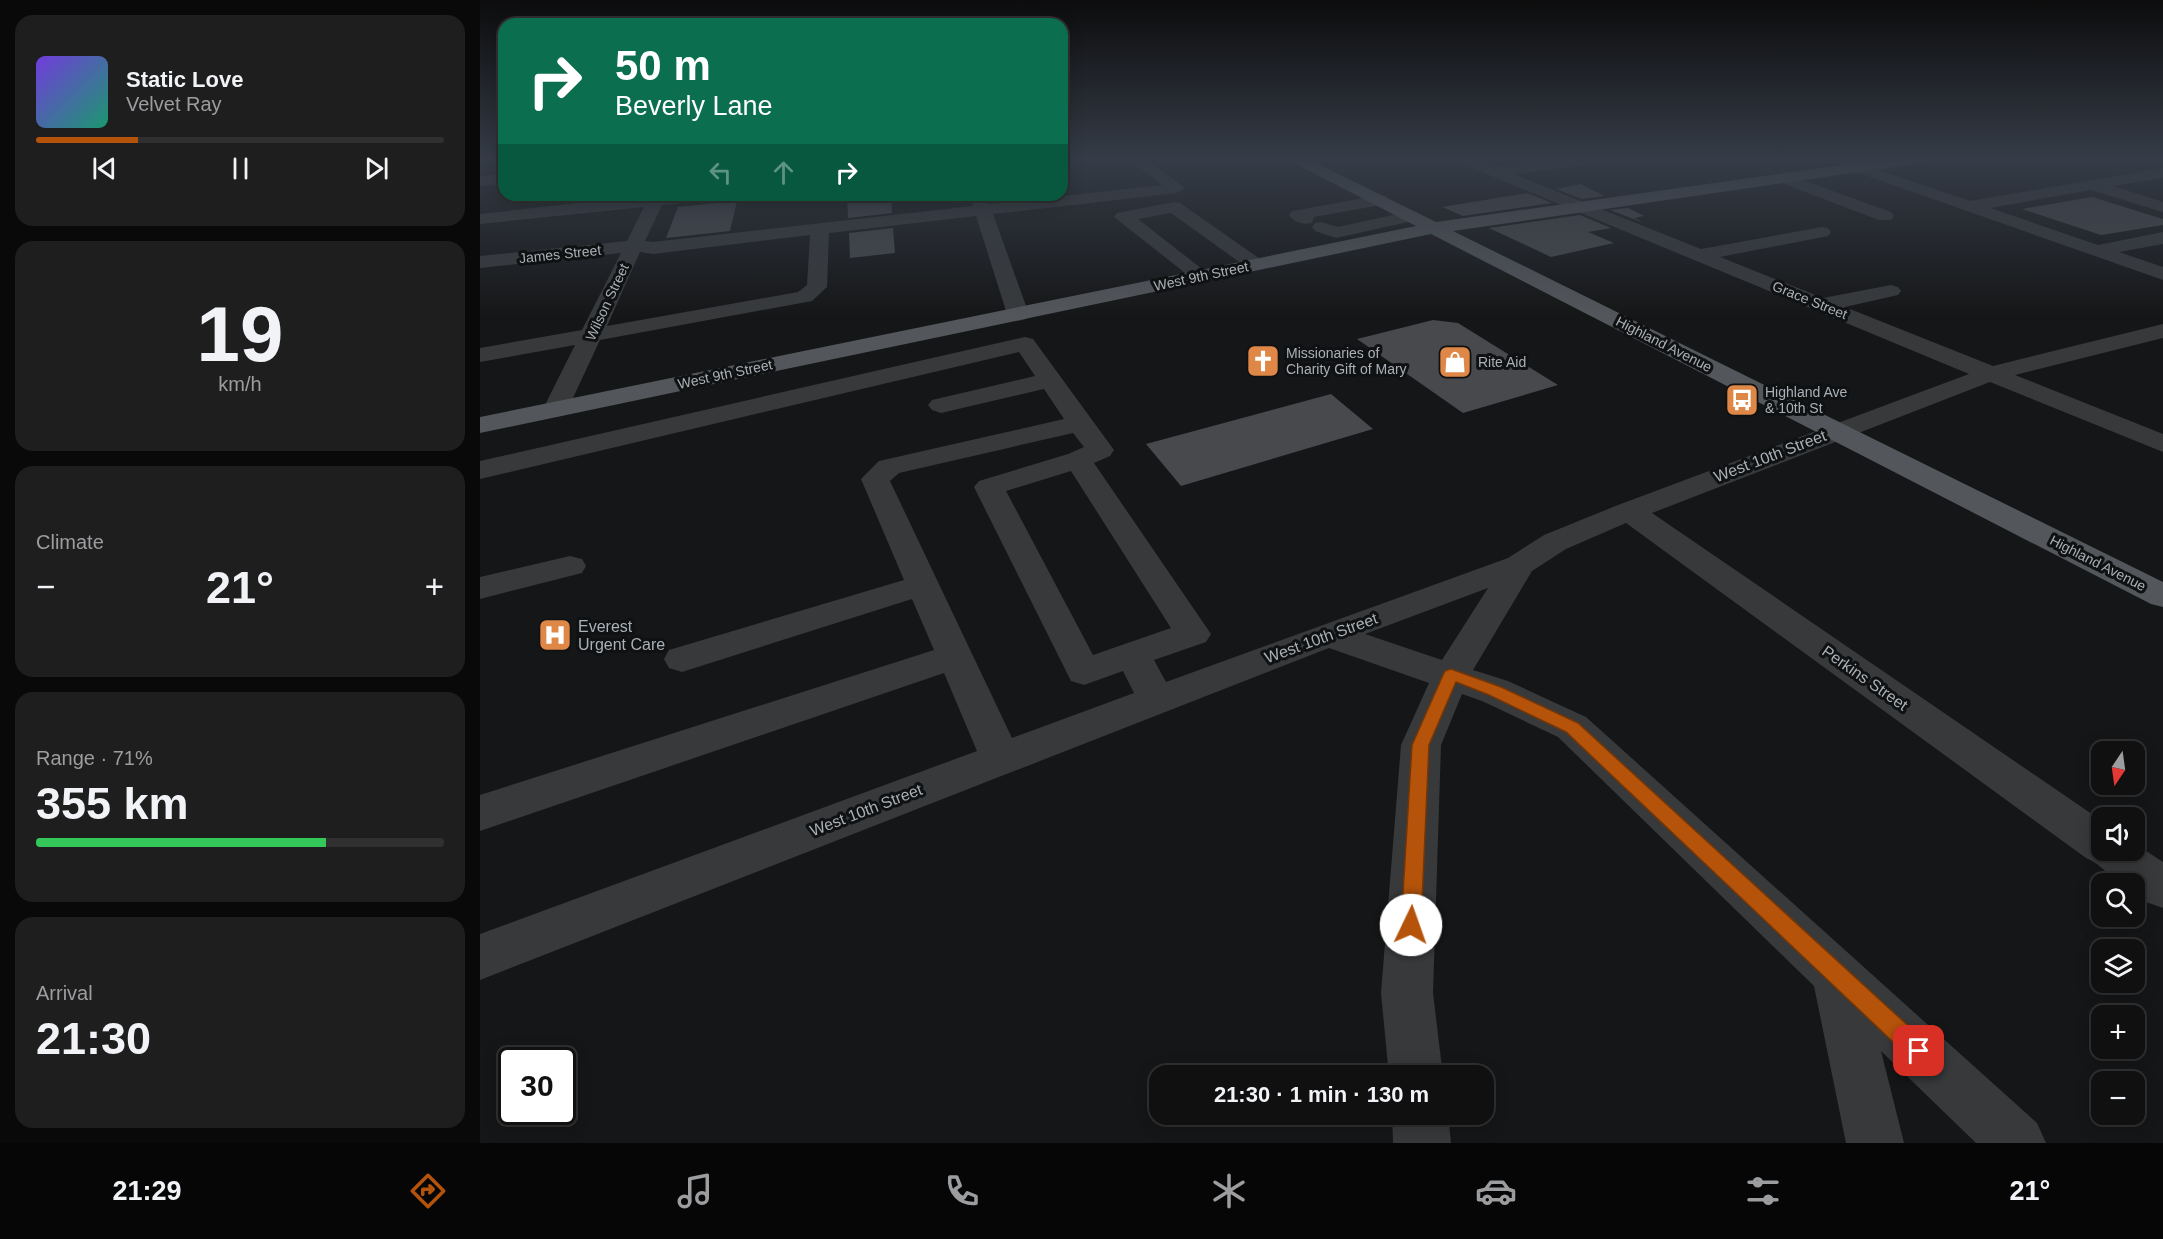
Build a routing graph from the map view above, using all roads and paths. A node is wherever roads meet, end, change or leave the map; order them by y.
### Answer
1 (555, 210) edge
2 (651, 210) edge
3 (937, 210) edge
4 (983, 210) edge
5 (1157, 210) edge
6 (1179, 210) edge
7 (1323, 210) edge
8 (1400, 210) edge
9 (1546, 210) edge
10 (1589, 210) edge
11 (1870, 210) edge
12 (1980, 210) edge
13 (525, 214) junction
14 (1885, 216) dead end
15 (480, 219) edge
16 (1423, 222) junction
17 (1328, 227) junction
18 (820, 230) junction
19 (1822, 232) dead end
20 (2163, 238) edge
21 (1367, 242) junction
22 (634, 246) junction
23 (2096, 251) junction
24 (1320, 252) junction
25 (1700, 255) junction
26 (482, 263) edge
27 (1256, 265) junction
28 (2163, 274) edge
29 (1201, 276) junction
30 (1891, 291) dead end
31 (1821, 305) junction
32 (1018, 314) junction
33 (2163, 331) edge
34 (591, 336) junction
35 (836, 351) junction
36 (480, 355) edge
37 (921, 368) junction
38 (1990, 374) junction
39 (1050, 381) junction
40 (854, 384) junction
41 (556, 409) junction
42 (1080, 423) junction
43 (480, 425) edge
44 (953, 427) junction
45 (1836, 431) junction
46 (2163, 444) edge
47 (1078, 460) junction
48 (480, 470) edge
49 (1629, 511) junction
50 (1520, 565) junction
51 (570, 566) dead end
52 (922, 585) junction
53 (480, 588) edge
54 (2163, 596) edge
55 (1328, 635) junction
56 (1133, 654) junction
57 (954, 656) junction
58 (682, 659) dead end
59 (1451, 675) junction
60 (1156, 700) junction
61 (1000, 759) junction
62 (480, 813) edge
63 (2091, 837) edge
64 (2125, 861) edge
65 (2163, 888) edge
66 (480, 957) edge
67 (1837, 975) junction
68 (1415, 1065) edge
69 (1421, 1125) edge
70 (1422, 1143) edge
71 (1875, 1143) edge
72 (2017, 1143) edge

1 - 13 street
2 - 22 street, Wilson Street
3 - 18 street, James Street
4 - 32 street
5 - 29 street
6 - 27 street
7 - 17 street
8 - 16 main road, Highland Avenue
9 - 16 main road, West 9th Street
10 - 25 street, Grace Street
11 - 14 street
12 - 23 street
13 - 15 street
13 - 26 street
16 - 17 street
16 - 21 main road, West 9th Street
16 - 45 main road, Highland Avenue
17 - 21 street
17 - 24 street
18 - 22 street, James Street
18 - 34 street
19 - 25 street
20 - 23 street
21 - 24 main road, West 9th Street
22 - 26 street, James Street
22 - 34 street, Wilson Street
23 - 28 street
24 - 27 main road, West 9th Street
25 - 31 street, Grace Street
27 - 29 main road, West 9th Street
29 - 32 main road, West 9th Street
30 - 31 street
31 - 38 street, Grace Street
32 - 35 main road, West 9th Street
33 - 38 street, West 10th Street
34 - 36 street
34 - 41 street, Wilson Street
35 - 40 street
35 - 41 main road, West 9th Street
37 - 39 street
37 - 40 street
37 - 44 street
38 - 45 street, West 10th Street
38 - 46 street, Grace Street
39 - 42 street
39 - 44 street
40 - 48 street
41 - 43 main road, West 9th Street
42 - 44 street
42 - 47 street
44 - 52 street
45 - 49 street, West 10th Street
45 - 54 main road, Highland Avenue
47 - 56 street
47 - 56 street
49 - 50 street, West 10th Street
49 - 63 street, Perkins Street
50 - 55 street, West 10th Street
50 - 59 street
51 - 53 street
52 - 57 street
52 - 58 street
55 - 59 street
55 - 60 street, West 10th Street
56 - 60 street
57 - 61 street
57 - 62 street
59 - 67 street
59 - 68 street
60 - 61 street, West 10th Street
61 - 66 street, West 10th Street
64 - 65 street
67 - 71 street
67 - 72 street
69 - 70 street

